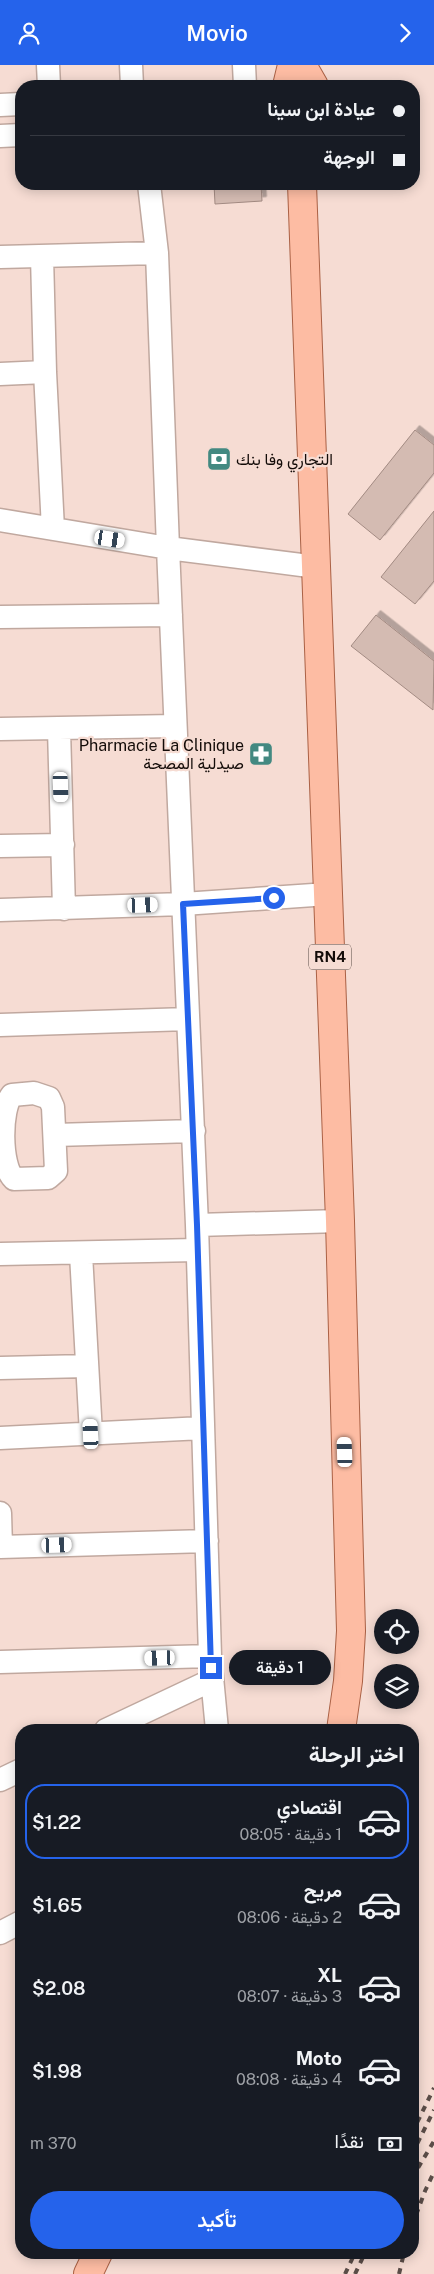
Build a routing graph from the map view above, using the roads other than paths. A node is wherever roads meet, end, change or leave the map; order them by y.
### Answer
1 (48, 65) edge
2 (131, 65) edge
3 (244, 65) edge
4 (292, 65) edge
5 (302, 65) edge
6 (49, 80) edge
7 (132, 80) edge
8 (245, 80) edge
9 (288, 80) edge
10 (311, 80) edge
11 (15, 104) edge
12 (0, 105) edge
13 (0, 135) edge
14 (15, 135) edge
15 (150, 190) edge
16 (302, 190) edge
17 (157, 253) junction
18 (0, 257) edge
19 (42, 257) junction
20 (45, 373) junction
21 (0, 374) edge
22 (0, 520) edge
23 (53, 529) junction
24 (168, 548) junction
25 (317, 567) junction
26 (171, 615) junction
27 (0, 617) edge
28 (175, 726) junction
29 (0, 729) edge
30 (59, 729) junction
31 (63, 845) junction
32 (0, 846) edge
33 (328, 894) junction
34 (183, 904) junction
35 (64, 909) junction
36 (0, 910) edge
37 (188, 1019) junction
38 (0, 1025) edge
39 (194, 1131) junction
40 (55, 1135) junction
41 (0, 1137) edge
42 (340, 1221) junction
43 (197, 1225) junction
44 (197, 1250) junction
45 (0, 1254) edge
46 (81, 1254) junction
47 (87, 1366) junction
48 (0, 1368) edge
49 (203, 1428) junction
50 (91, 1434) junction
51 (0, 1438) edge
52 (0, 1513) edge
53 (207, 1541) junction
54 (0, 1547) edge
55 (210, 1656) junction
56 (0, 1662) edge
57 (212, 1680) junction
58 (119, 1724) edge
59 (216, 1724) edge
60 (341, 1724) edge
61 (15, 1773) edge
62 (0, 1780) edge
63 (15, 1925) edge
64 (0, 1933) edge
65 (95, 2259) edge
66 (88, 2274) edge

1 - 6 street
2 - 7 street
3 - 8 street
4 - 9 main road
5 - 10 main road
11 - 12 street
13 - 14 street
15 - 17 street
16 - 25 main road, RN4
17 - 19 street
17 - 24 street
18 - 19 street
19 - 20 street
20 - 21 street
20 - 23 street
22 - 23 street
23 - 24 street
24 - 25 street
24 - 26 street
25 - 33 main road, RN4
26 - 27 street
26 - 28 street
28 - 30 street
28 - 34 street
29 - 30 street
30 - 31 street
31 - 32 street
31 - 35 street
33 - 34 street
33 - 42 main road, RN4
34 - 35 street
34 - 37 street
35 - 36 street
37 - 38 street
37 - 39 street
39 - 40 street
39 - 43 street
40 - 41 street
40 - 41 street
42 - 43 street
42 - 60 main road, RN4
43 - 44 street
44 - 46 street
44 - 49 street
45 - 46 street
46 - 47 street
47 - 48 street
47 - 50 street
49 - 50 street
49 - 53 street
50 - 51 street
52 - 54 street
53 - 54 street
53 - 55 street
55 - 56 street
55 - 57 street
57 - 58 street
57 - 59 street
61 - 62 street
63 - 64 street
65 - 66 main road

